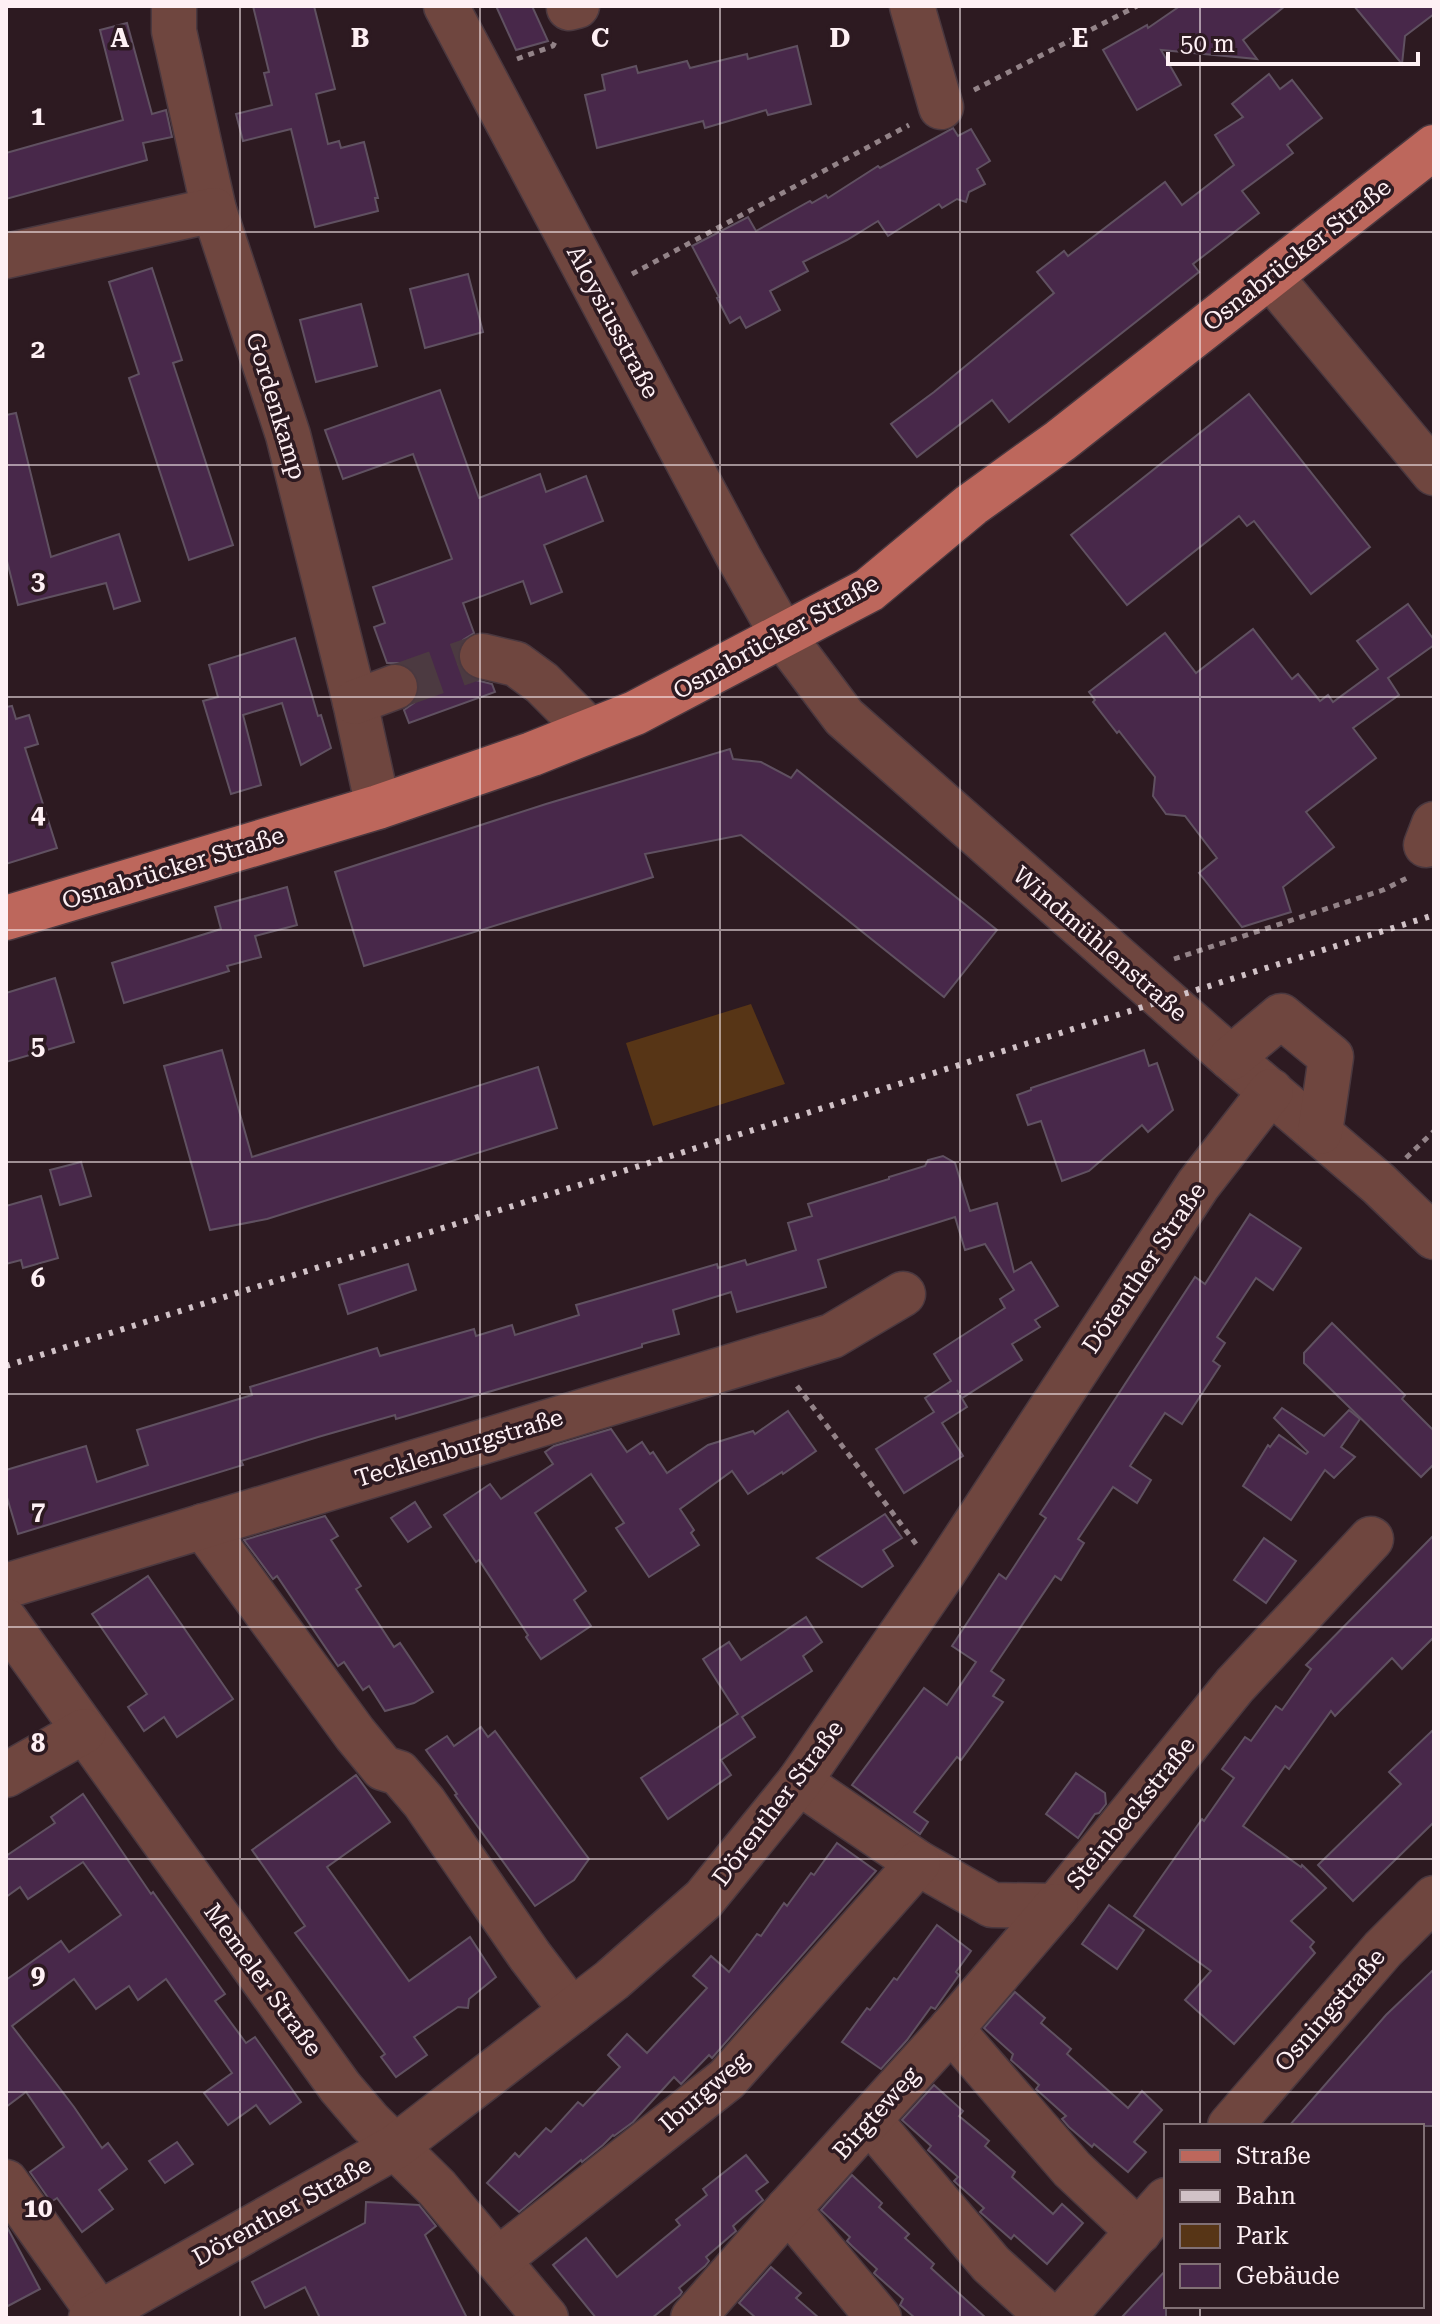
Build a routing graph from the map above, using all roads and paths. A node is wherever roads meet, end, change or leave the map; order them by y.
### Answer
1 (174, 6) edge
2 (446, 6) edge
3 (912, 6) edge
4 (1137, 6) edge
5 (566, 20) edge
6 (527, 55) dead end
7 (941, 107) junction
8 (1434, 147) edge
9 (214, 210) junction
10 (6, 256) edge
11 (1270, 276) junction
12 (597, 293) junction
13 (1434, 473) edge
14 (783, 636) junction
15 (482, 656) tunnel mouth
16 (395, 687) tunnel mouth
17 (355, 702) junction
18 (590, 731) junction
19 (378, 807) junction
20 (1426, 847) edge
21 (6, 918) edge
22 (1134, 972) junction
23 (1231, 1058) junction
24 (1271, 1091) junction
25 (1320, 1132) junction
26 (1434, 1237) edge
27 (903, 1294) dead end
28 (772, 1353) junction
29 (203, 1526) junction
30 (1371, 1539) dead end
31 (941, 1576) junction
32 (6, 1586) edge
33 (6, 1621) edge
34 (84, 1731) junction
35 (6, 1775) edge
36 (799, 1782) junction
37 (918, 1863) junction
38 (1434, 1898) edge
39 (1056, 1906) junction
40 (572, 2011) junction
41 (951, 2029) junction
42 (870, 2121) junction
43 (1232, 2124) edge
44 (395, 2147) junction
45 (6, 2182) edge
46 (788, 2209) junction
47 (1152, 2216) edge
48 (498, 2260) junction
49 (707, 2313) edge
50 (95, 2316) edge
51 (546, 2318) edge
52 (879, 2318) edge
53 (1050, 2318) edge
54 (1062, 2318) edge

1 - 9 street, Gordenkamp
2 - 12 street, Aloysiusstraße
3 - 7 street
4 - 7 path
5 - 6 path
7 - 12 path
8 - 11 main road, Osnabrücker Straße
9 - 10 street
9 - 17 street, Gordenkamp
11 - 13 street
11 - 14 main road, Osnabrücker Straße
12 - 14 street, Aloysiusstraße
14 - 18 main road, Osnabrücker Straße
14 - 22 street, Windmühlenstraße
15 - 18 street
16 - 17 street
17 - 19 street, Gordenkamp
18 - 19 main road, Osnabrücker Straße
19 - 21 main road, Osnabrücker Straße
20 - 22 path
22 - 23 street, Windmühlenstraße
23 - 24 street, Windmühlenstraße
23 - 25 street
24 - 25 street, Windmühlenstraße
24 - 31 street, Dörenther Straße
25 - 26 street, Windmühlenstraße
27 - 28 street, Tecklenburgstraße
28 - 29 street, Tecklenburgstraße
28 - 31 path
29 - 32 street, Tecklenburgstraße
29 - 40 street
30 - 39 street, Steinbeckstraße
31 - 36 street, Dörenther Straße
33 - 34 street, Memeler Straße
34 - 35 street
34 - 44 street, Memeler Straße
36 - 37 street, Steinbeckstraße
36 - 40 street, Dörenther Straße
37 - 39 street, Steinbeckstraße
37 - 48 street, Iburgweg
38 - 43 street, Osningstraße
39 - 41 street, Birgteweg
40 - 44 street, Dörenther Straße
41 - 42 street, Birgteweg
41 - 47 street
42 - 46 street, Birgteweg
42 - 53 street
44 - 48 street, Memeler Straße
44 - 50 street, Dörenther Straße
45 - 50 street
46 - 49 street, Birgteweg
46 - 52 street
47 - 54 street
48 - 51 street, Memeler Straße

